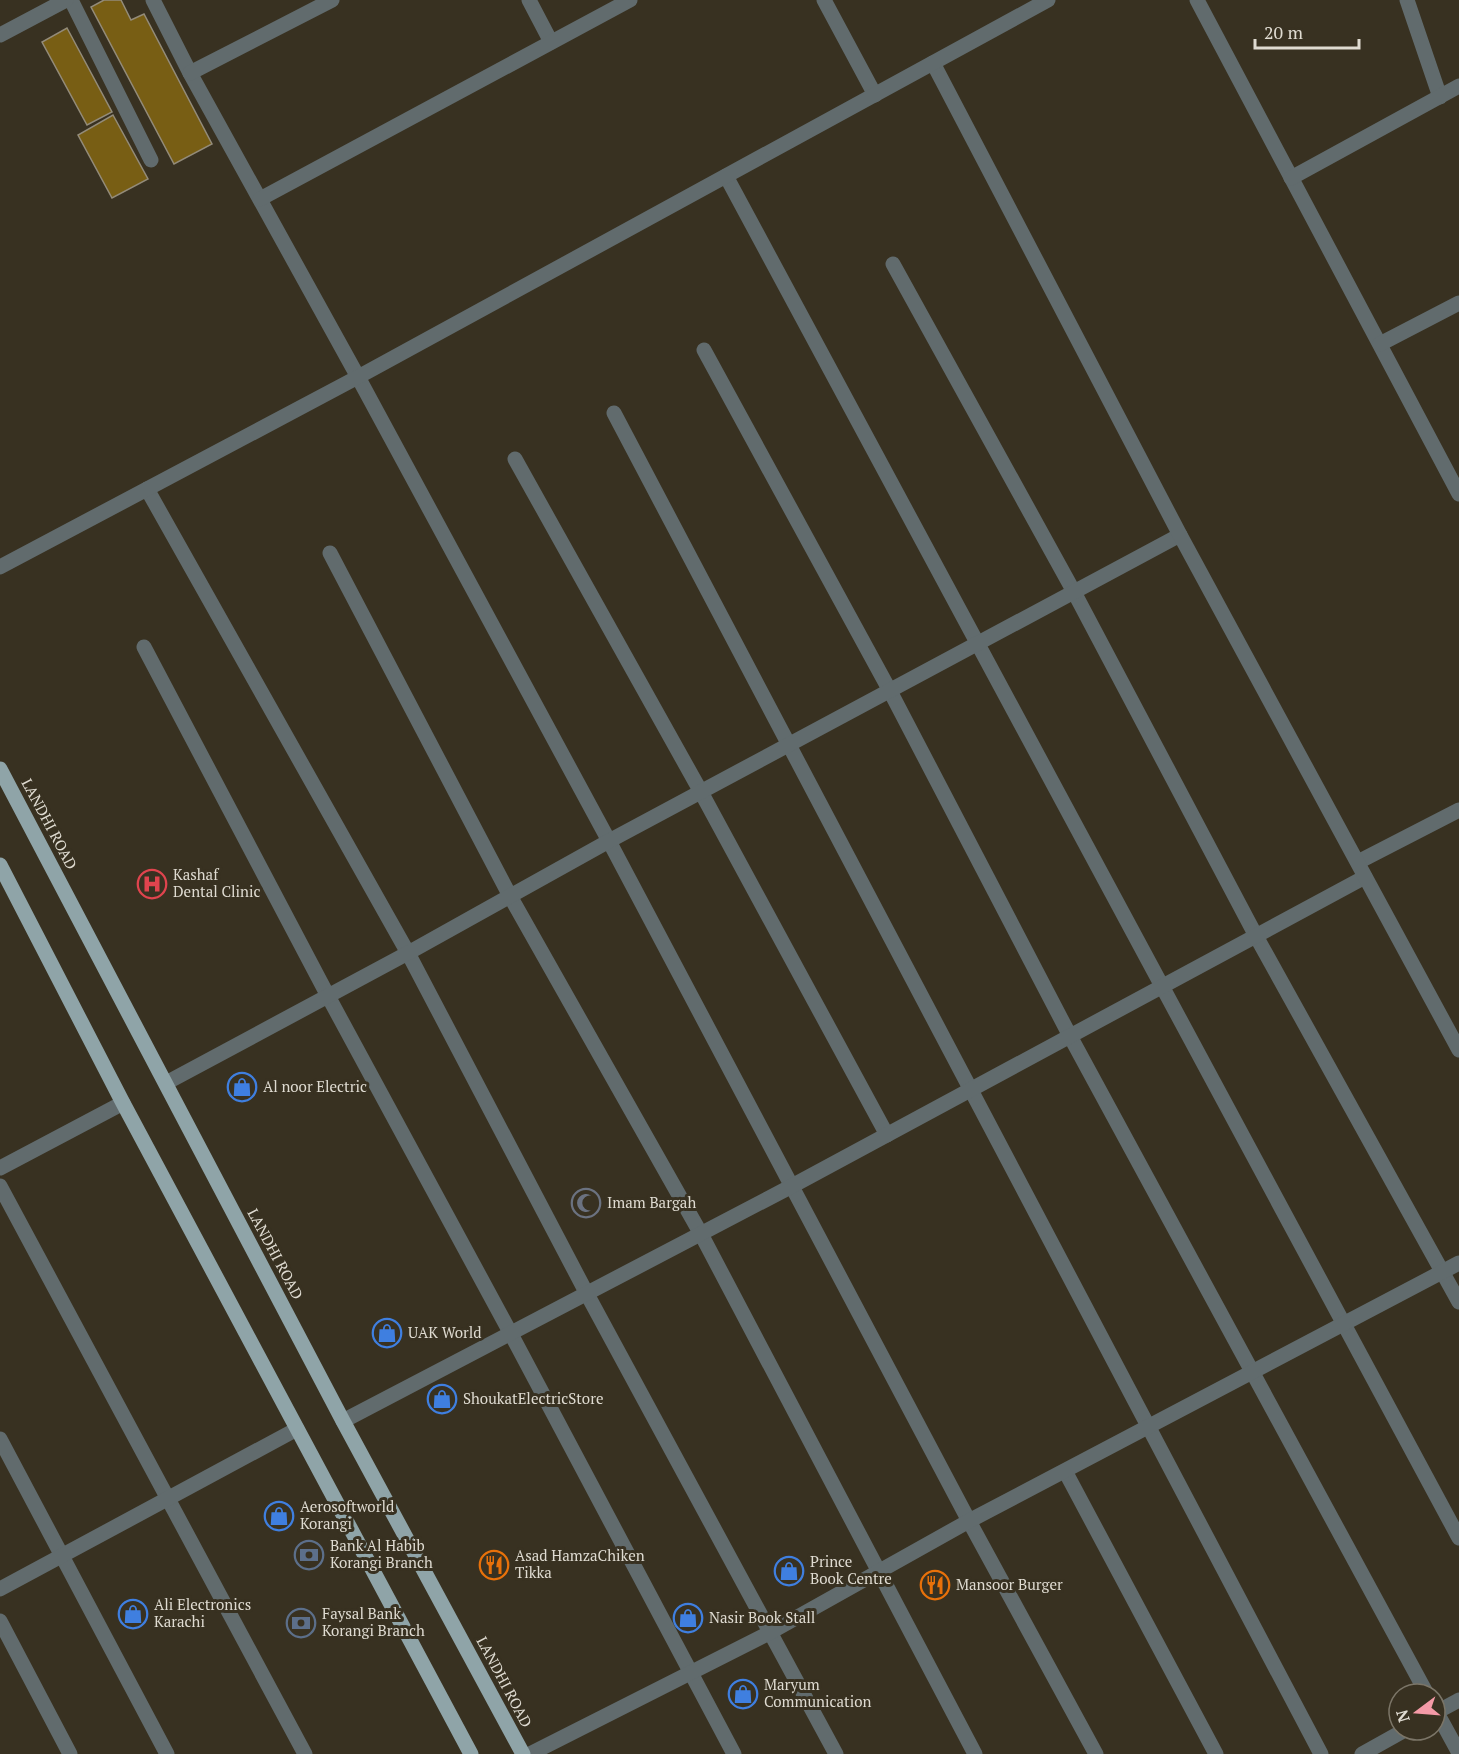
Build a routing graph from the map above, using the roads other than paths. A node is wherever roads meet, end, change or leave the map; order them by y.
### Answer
1 (66, 0) edge
2 (71, 0) edge
3 (153, 0) edge
4 (332, 0) edge
5 (529, 0) edge
6 (630, 0) edge
7 (824, 0) edge
8 (1048, 0) edge
9 (1197, 0) edge
10 (1407, 0) edge
11 (0, 35) edge
12 (551, 42) junction
13 (933, 63) junction
14 (190, 73) junction
15 (1459, 86) edge
16 (875, 94) junction
17 (1440, 96) junction
18 (151, 160) dead end
19 (726, 176) junction
20 (1291, 178) junction
21 (260, 199) junction
22 (893, 264) dead end
23 (1459, 303) edge
24 (1380, 344) junction
25 (704, 350) dead end
26 (358, 377) junction
27 (614, 413) dead end
28 (515, 459) dead end
29 (147, 489) junction
30 (1459, 494) edge
31 (1180, 535) junction
32 (330, 553) dead end
33 (0, 567) edge
34 (1074, 592) junction
35 (978, 644) junction
36 (144, 647) dead end
37 (890, 691) junction
38 (789, 745) junction
39 (0, 769) edge
40 (701, 792) junction
41 (1459, 810) edge
42 (609, 841) junction
43 (1358, 862) junction
44 (0, 865) edge
45 (1365, 877) junction
46 (510, 896) junction
47 (1256, 936) junction
48 (408, 953) junction
49 (1162, 987) junction
50 (328, 996) junction
51 (1070, 1036) junction
52 (1459, 1050) edge
53 (166, 1083) junction
54 (971, 1090) junction
55 (123, 1103) junction
56 (887, 1135) junction
57 (0, 1168) edge
58 (0, 1186) edge
59 (792, 1186) junction
60 (701, 1234) junction
61 (1459, 1263) edge
62 (1443, 1271) junction
63 (587, 1294) junction
64 (1459, 1302) edge
65 (1343, 1323) junction
66 (511, 1334) junction
67 (1253, 1372) junction
68 (343, 1421) junction
69 (1149, 1426) junction
70 (297, 1429) junction
71 (0, 1439) edge
72 (1065, 1470) junction
73 (167, 1498) junction
74 (969, 1521) junction
75 (1459, 1538) edge
76 (62, 1556) junction
77 (880, 1571) junction
78 (0, 1589) edge
79 (0, 1621) edge
80 (770, 1633) junction
81 (692, 1672) junction
82 (1421, 1682) edge
83 (1447, 1732) edge
84 (1387, 1740) edge
85 (70, 1754) edge
86 (167, 1754) edge
87 (304, 1754) edge
88 (471, 1754) edge
89 (523, 1754) edge
90 (530, 1754) edge
91 (734, 1754) edge
92 (836, 1754) edge
93 (975, 1754) edge
94 (1096, 1754) edge
95 (1216, 1754) edge
96 (1321, 1754) edge
97 (1362, 1754) edge
98 (1459, 1754) edge

1 - 11 street
2 - 18 street
3 - 14 street
4 - 14 street
5 - 12 street
6 - 12 street
7 - 16 street
8 - 13 street
9 - 20 street
10 - 17 street
12 - 21 street
13 - 16 street
13 - 31 street
14 - 21 street
15 - 17 street
16 - 19 street
17 - 20 street
19 - 26 street
19 - 35 street
20 - 24 street
21 - 26 street
22 - 34 street
23 - 24 street
24 - 30 street
25 - 37 street
26 - 29 street
26 - 42 street
27 - 38 street
28 - 40 street
29 - 33 street
29 - 48 street
31 - 34 street
31 - 43 street
32 - 46 street
34 - 35 street
34 - 47 street
35 - 37 street
35 - 49 street
36 - 50 street
37 - 38 street
37 - 51 street
38 - 40 street
38 - 54 street
39 - 53 main road, LANDHI ROAD
40 - 42 street
40 - 56 street
41 - 43 street
42 - 46 street
42 - 59 street
43 - 45 street
44 - 55 main road
45 - 47 street
45 - 52 street
46 - 48 street
46 - 60 street
47 - 49 street
47 - 62 street
48 - 50 street
48 - 63 street
49 - 51 street
49 - 65 street
50 - 53 street
50 - 66 street
51 - 54 street
51 - 67 street
53 - 68 main road, LANDHI ROAD
54 - 56 street
54 - 69 street
55 - 57 street
55 - 70 main road
56 - 59 street
58 - 73 street
59 - 60 street
59 - 74 street
60 - 63 street
60 - 77 street
61 - 62 street
62 - 64 street
62 - 65 street
63 - 66 street
63 - 80 street
65 - 67 street
65 - 75 street
66 - 68 street
66 - 81 street
67 - 69 street
67 - 82 street
68 - 89 main road, LANDHI ROAD
69 - 72 street
69 - 96 street
70 - 73 street
70 - 88 main road
71 - 76 street
72 - 74 street
72 - 95 street
73 - 76 street
73 - 87 street
74 - 77 street
74 - 94 street
76 - 78 street
76 - 86 street
77 - 80 street
77 - 93 street
79 - 85 street
80 - 81 street
80 - 92 street
81 - 90 street
81 - 91 street
83 - 98 street
84 - 97 street

